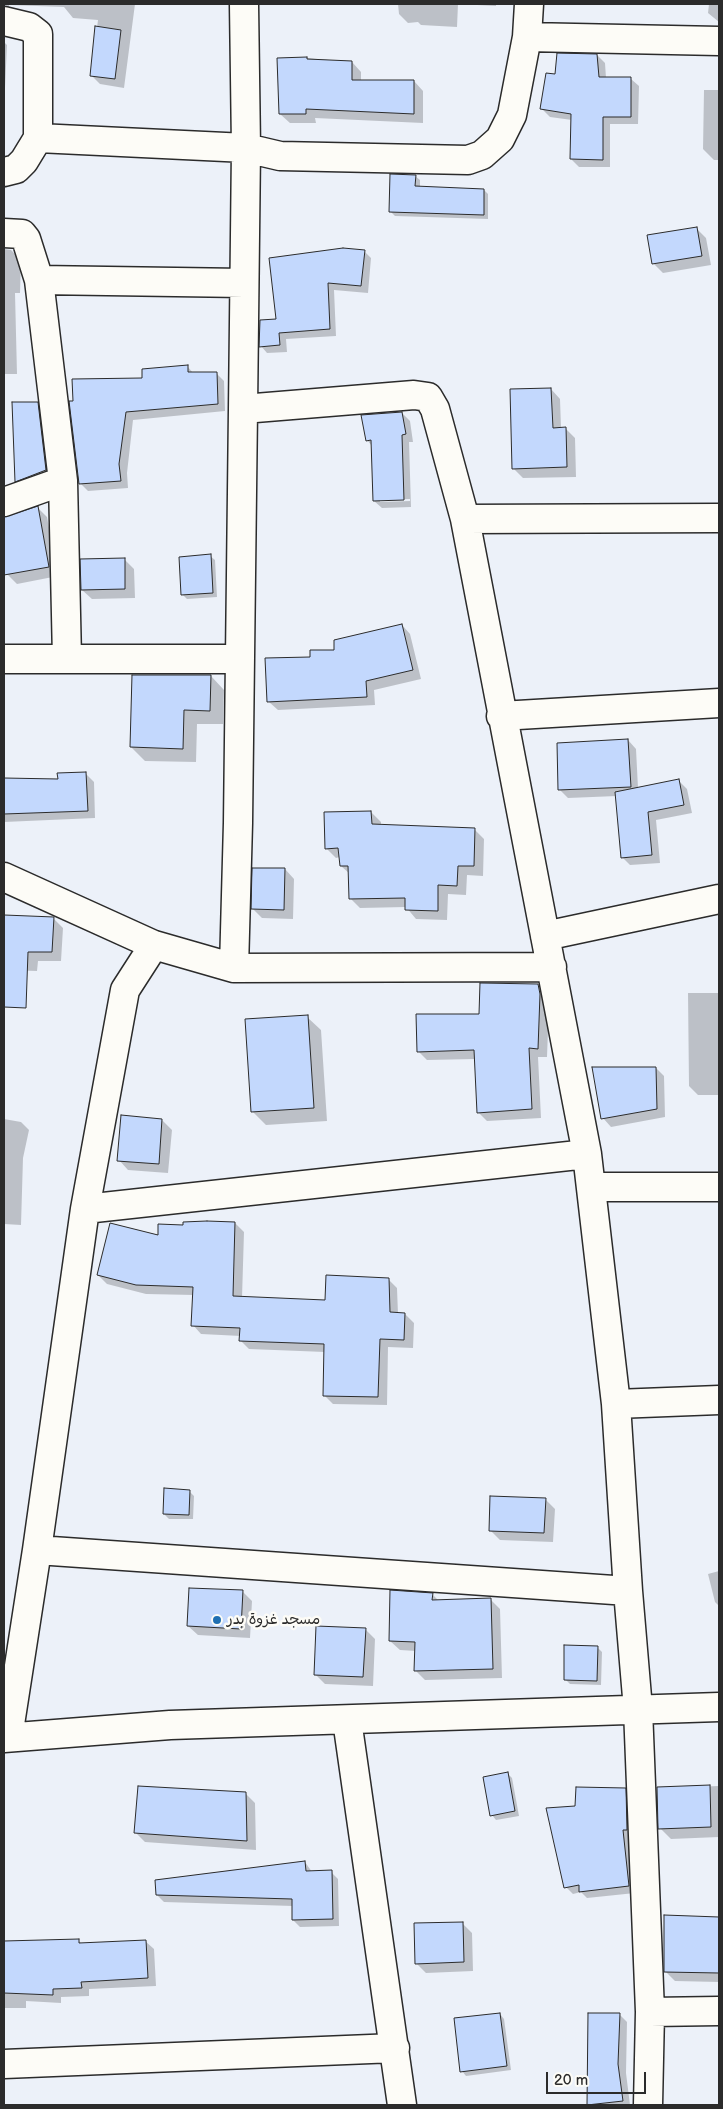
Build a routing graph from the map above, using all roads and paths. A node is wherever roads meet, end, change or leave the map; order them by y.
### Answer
1 (244, 4) edge
2 (529, 4) edge
3 (4, 22) edge
4 (528, 37) junction
5 (719, 41) edge
6 (38, 138) junction
7 (246, 148) junction
8 (4, 172) edge
9 (4, 233) edge
10 (39, 280) junction
11 (244, 283) junction
12 (243, 409) junction
13 (63, 481) junction
14 (4, 502) edge
15 (719, 518) edge
16 (465, 520) junction
17 (4, 660) edge
18 (67, 660) junction
19 (238, 660) junction
20 (719, 702) edge
21 (501, 716) junction
22 (4, 877) edge
23 (719, 899) edge
24 (545, 936) junction
25 (154, 945) junction
26 (552, 967) junction
27 (234, 968) junction
28 (587, 1154) junction
29 (591, 1187) junction
30 (719, 1187) edge
31 (85, 1209) junction
32 (719, 1400) edge
33 (616, 1404) junction
34 (37, 1550) junction
35 (628, 1591) junction
36 (719, 1707) edge
37 (638, 1709) junction
38 (347, 1720) junction
39 (6, 1737) edge
40 (719, 2011) edge
41 (650, 2012) junction
42 (394, 2048) junction
43 (4, 2064) edge
44 (402, 2105) edge
45 (648, 2105) edge

1 - 7 street
2 - 4 street
3 - 6 street
4 - 5 street
4 - 7 street
6 - 7 street
6 - 8 street
7 - 11 street
9 - 10 street
10 - 11 street
10 - 13 street
11 - 12 street
12 - 16 street
12 - 19 street
13 - 14 street
13 - 18 street
15 - 16 street
16 - 21 street
17 - 18 street
18 - 19 street
19 - 27 street
20 - 21 street
21 - 24 street
22 - 25 street
23 - 24 street
24 - 26 street
25 - 27 street
25 - 31 street
26 - 27 street
26 - 28 street
28 - 29 street
28 - 31 street
29 - 30 street
29 - 33 street
31 - 34 street
32 - 33 street
33 - 35 street
34 - 35 street
34 - 39 street
35 - 37 street
36 - 37 street
37 - 38 street
37 - 41 street
38 - 39 street
38 - 42 street
40 - 41 street
41 - 45 street
42 - 43 street
42 - 44 street

